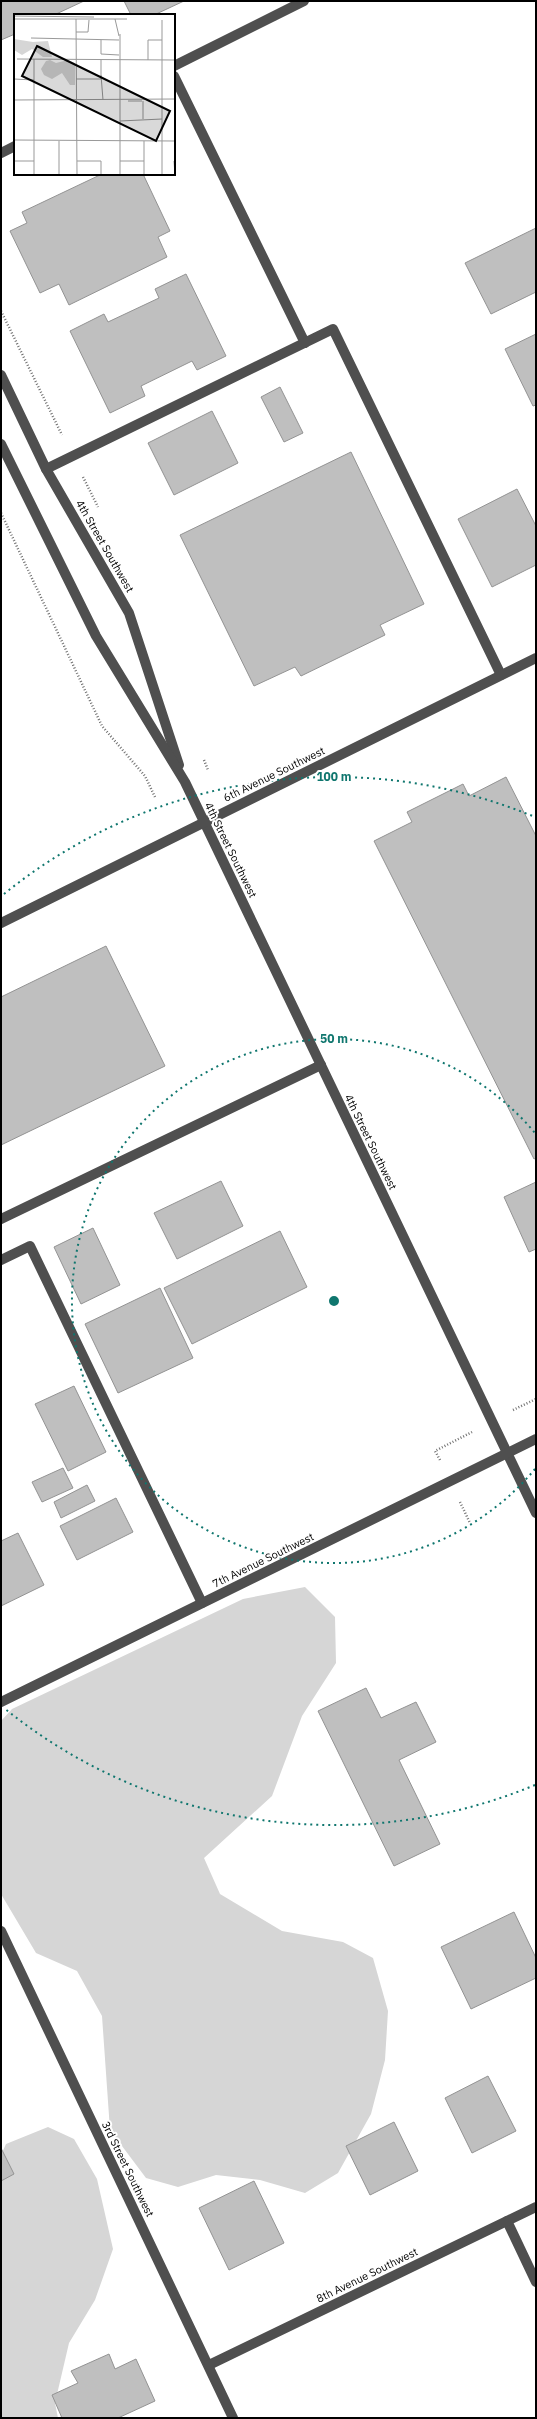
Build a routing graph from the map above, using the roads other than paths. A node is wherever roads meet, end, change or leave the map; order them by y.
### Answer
1 (304, 1) edge
2 (175, 66) edge
3 (175, 78) edge
4 (14, 146) edge
5 (1, 153) edge
6 (305, 343) junction
7 (1, 375) edge
8 (1, 444) edge
9 (46, 469) junction
10 (536, 658) edge
11 (501, 675) junction
12 (185, 782) junction
13 (204, 822) junction
14 (1, 923) edge
15 (321, 1065) junction
16 (1, 1219) edge
17 (1, 1260) edge
18 (536, 1439) edge
19 (507, 1453) junction
20 (536, 1512) edge
21 (202, 1604) junction
22 (1, 1702) edge
23 (1, 1932) edge
24 (536, 2207) edge
25 (507, 2221) junction
26 (536, 2282) edge
27 (209, 2365) junction
28 (233, 2418) edge

1 - 2 street
3 - 6 street
4 - 5 street
6 - 9 street
6 - 11 street
7 - 9 street, 4th Street Southwest
8 - 12 street, 4th Street Southwest
9 - 12 street, 4th Street Southwest
10 - 11 street, 6th Avenue Southwest
11 - 13 street, 6th Avenue Southwest
12 - 13 street, 4th Street Southwest
13 - 14 street, 6th Avenue Southwest
13 - 15 street, 4th Street Southwest
15 - 16 street
15 - 19 street, 4th Street Southwest
17 - 21 street
18 - 19 street, 7th Avenue Southwest
19 - 20 street, 4th Street Southwest
19 - 21 street, 7th Avenue Southwest
21 - 22 street, 7th Avenue Southwest
23 - 27 street, 3rd Street Southwest
24 - 25 street, 8th Avenue Southwest
25 - 26 street
25 - 27 street, 8th Avenue Southwest
27 - 28 street, 3rd Street Southwest

